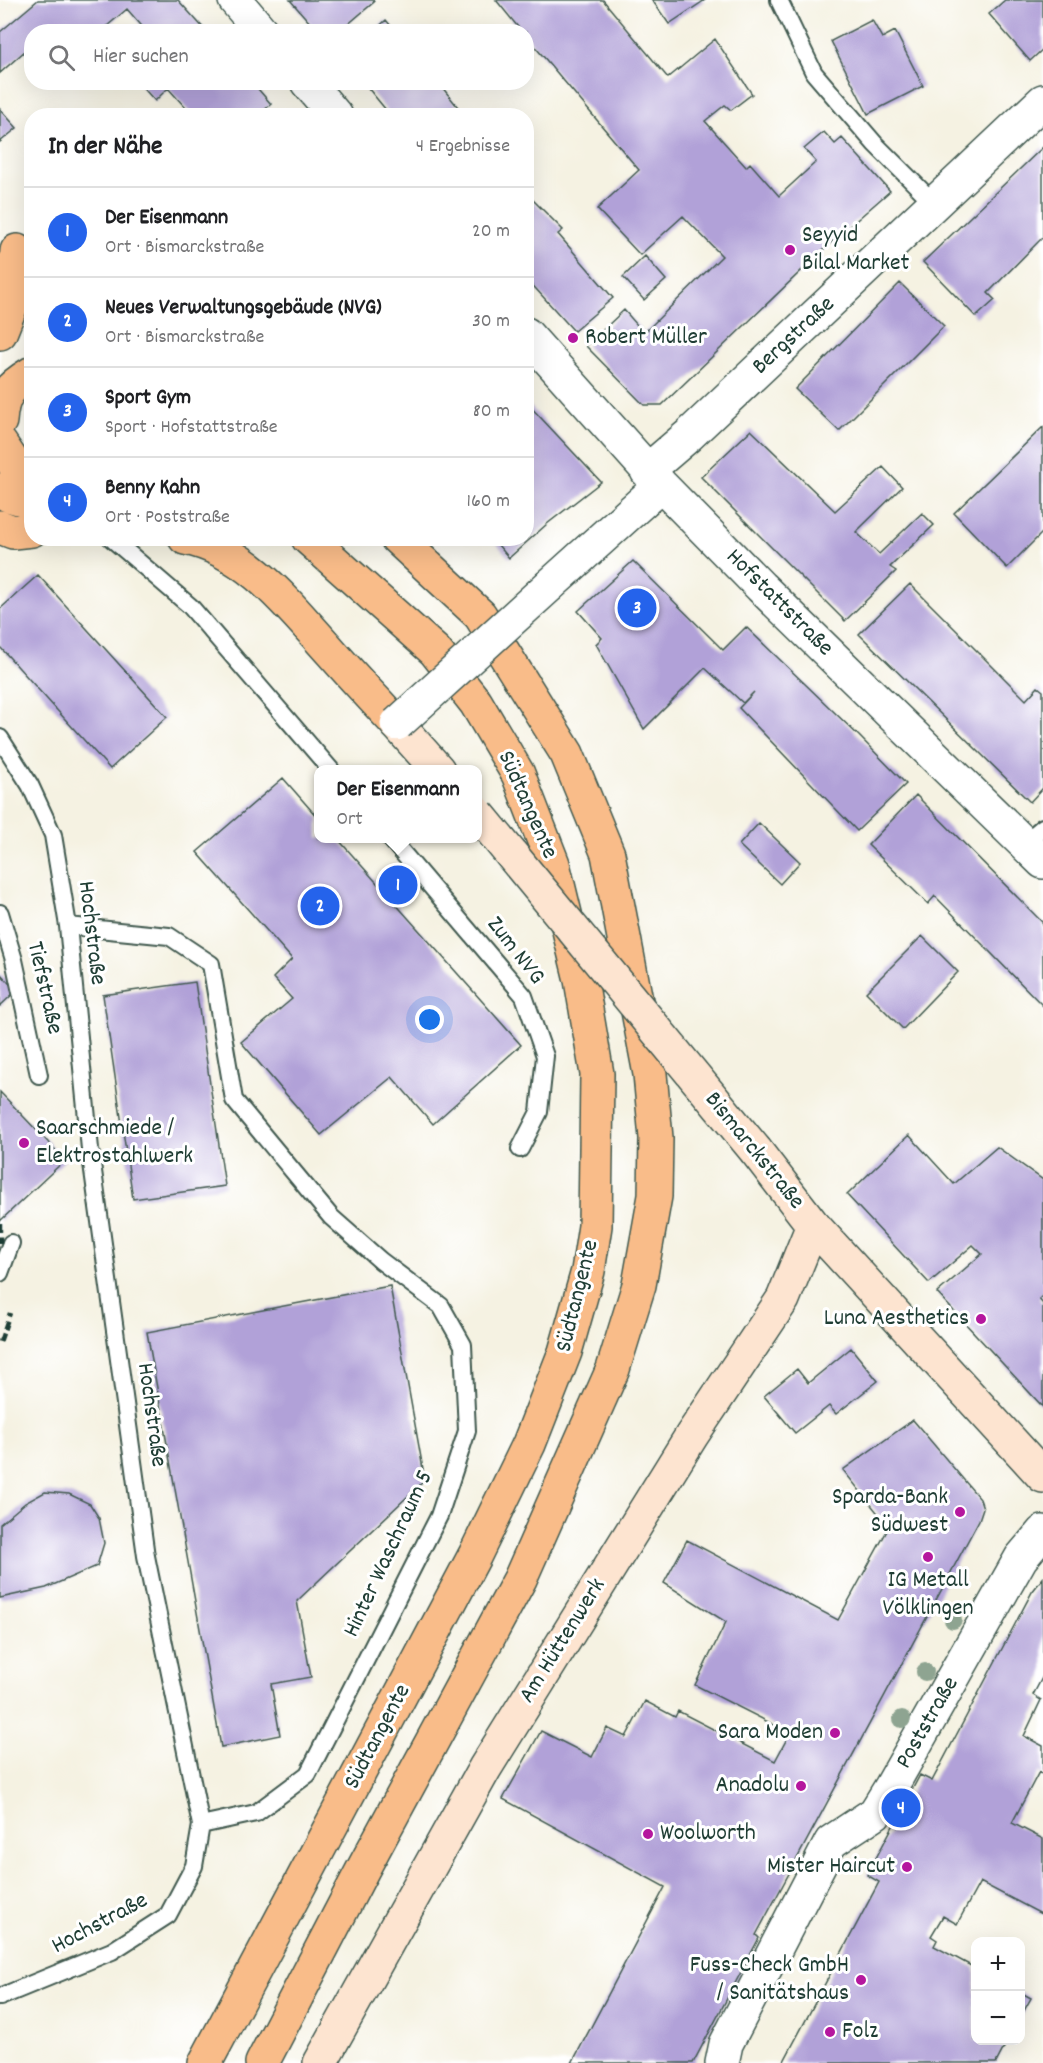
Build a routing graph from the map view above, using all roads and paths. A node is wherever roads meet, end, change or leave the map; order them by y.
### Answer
1 (235, 0) edge
2 (779, 0) edge
3 (255, 24) edge
4 (314, 90) edge
5 (1043, 101) edge
6 (329, 108) edge
7 (935, 204) junction
8 (16, 250) edge
9 (11, 312) edge
10 (534, 343) edge
11 (24, 379) edge
12 (0, 421) edge
13 (0, 443) edge
14 (24, 478) edge
15 (654, 478) junction
16 (0, 490) edge
17 (24, 500) edge
18 (0, 527) edge
19 (24, 531) edge
20 (120, 546) edge
21 (207, 546) edge
22 (317, 546) edge
23 (406, 546) edge
24 (397, 724) junction
25 (0, 738) edge
26 (327, 765) edge
27 (434, 765) edge
28 (482, 820) edge
29 (394, 843) edge
30 (1037, 844) edge
31 (0, 913) edge
32 (68, 926) junction
33 (39, 1075) dead end
34 (520, 1149) dead end
35 (813, 1225) junction
36 (11, 1243) dead end
37 (0, 1273) edge
38 (1043, 1476) edge
39 (1043, 1532) edge
40 (201, 1825) junction
41 (0, 1997) edge
42 (205, 2063) edge
43 (262, 2063) edge
44 (320, 2063) edge
45 (722, 2063) edge

1 - 3 street
2 - 7 lane
4 - 6 street
5 - 7 street, Bergstraße
7 - 15 street, Bergstraße
8 - 9 main road
10 - 15 street, Hofstattstraße
11 - 12 main road
13 - 14 main road
15 - 24 street, Bergstraße, bridge
15 - 30 street, Hofstattstraße
16 - 17 main road
18 - 19 main road
20 - 26 lane
21 - 24 main road
22 - 42 main road, Südtangente
23 - 43 main road, Südtangente
24 - 27 main road
25 - 32 lane, Hochstraße
28 - 35 main road, Bismarckstraße, bridge
29 - 34 lane, Zum NVG
31 - 33 lane, Tiefstraße
32 - 40 lane, Hochstraße
32 - 40 lane, Hinter Waschraum 5
35 - 38 main road, Bismarckstraße
35 - 44 main road, Am Hüttenwerk
36 - 37 lane
39 - 45 street, Poststraße
40 - 41 lane, Hochstraße

